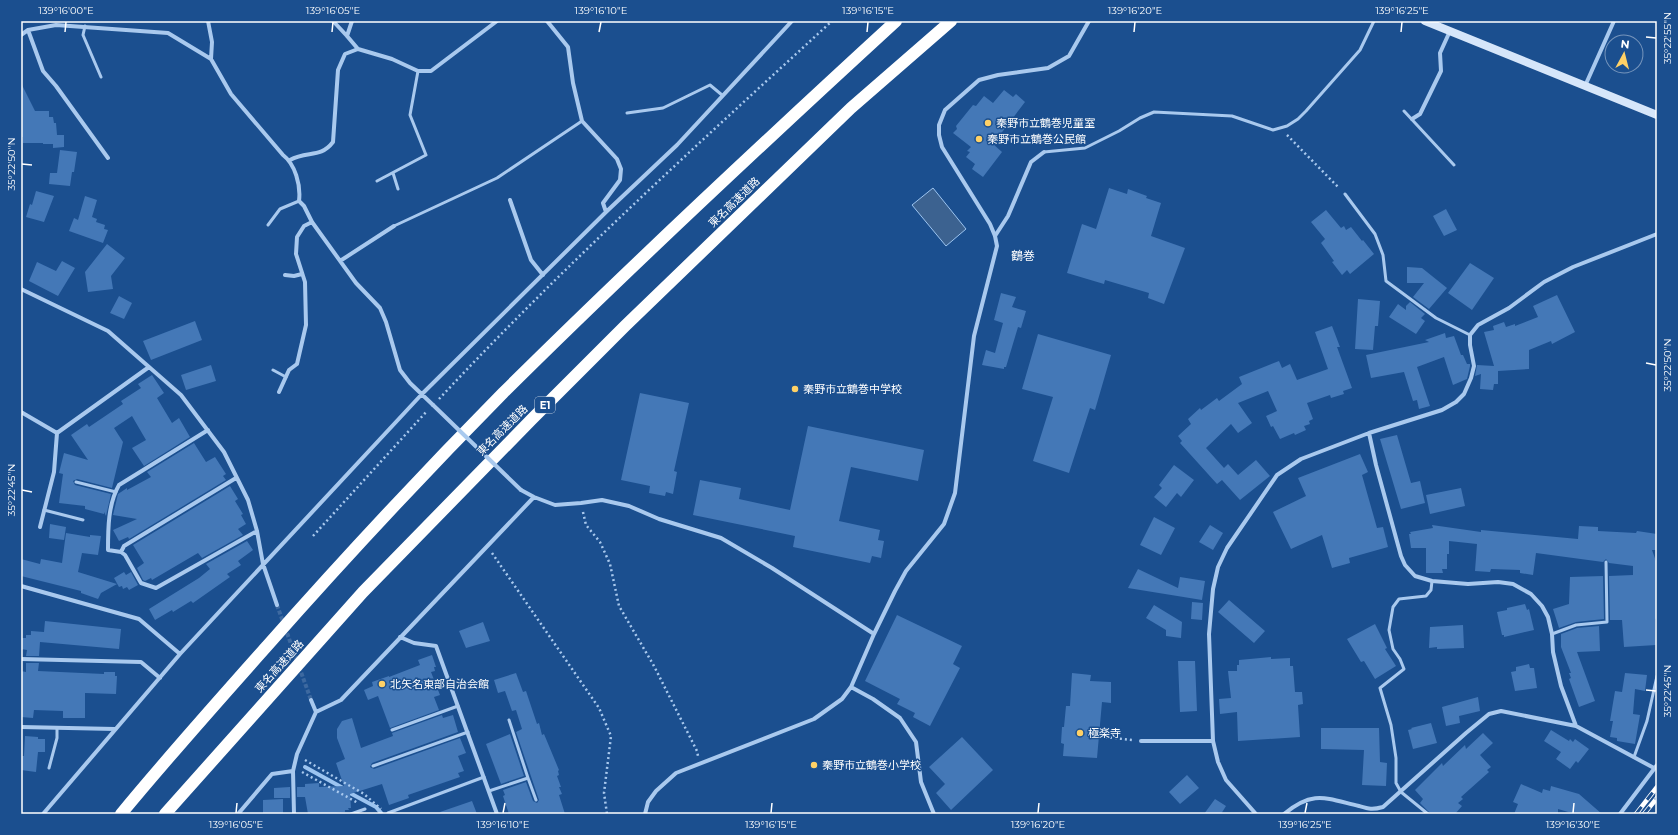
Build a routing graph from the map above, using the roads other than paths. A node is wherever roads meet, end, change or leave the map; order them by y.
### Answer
1 (208, 21) edge
2 (333, 21) edge
3 (352, 21) edge
4 (497, 21) edge
5 (547, 21) edge
6 (792, 21) edge
7 (896, 21) edge
8 (951, 21) edge
9 (1089, 21) edge
10 (1374, 21) edge
11 (1425, 21) edge
12 (1612, 22) edge
13 (85, 26) junction
14 (28, 30) junction
15 (1450, 31) junction
16 (21, 34) edge
17 (347, 36) junction
18 (358, 49) junction
19 (211, 59) junction
20 (418, 71) junction
21 (101, 78) dead end
22 (1585, 86) junction
23 (722, 95) junction
24 (1404, 111) dead end
25 (627, 113) dead end
26 (1657, 115) edge
27 (1412, 119) junction
28 (582, 121) junction
29 (1044, 152) joint
30 (108, 158) dead end
31 (290, 160) junction
32 (1454, 165) dead end
33 (393, 173) junction
34 (377, 181) dead end
35 (398, 188) dead end
36 (1345, 194) road end
37 (510, 200) dead end
38 (299, 201) junction
39 (606, 212) junction
40 (312, 222) junction
41 (268, 225) dead end
42 (394, 226) joint
43 (1657, 234) edge
44 (996, 236) junction
45 (340, 261) junction
46 (302, 274) junction
47 (285, 275) dead end
48 (543, 275) junction
49 (21, 289) edge
50 (1470, 335) junction
51 (149, 367) junction
52 (273, 370) dead end
53 (286, 377) junction
54 (279, 392) dead end
55 (422, 394) junction
56 (21, 412) edge
57 (208, 430) junction
58 (57, 433) junction
59 (1369, 433) junction
60 (236, 478) junction
61 (76, 482) dead end
62 (116, 492) junction
63 (534, 497) junction
64 (44, 510) junction
65 (83, 520) dead end
66 (40, 527) dead end
67 (257, 530) junction
68 (121, 552) junction
69 (1606, 562) dead end
70 (263, 564) junction
71 (1432, 581) junction
72 (21, 586) edge
73 (277, 605) tunnel mouth
74 (874, 634) junction
75 (1552, 634) junction
76 (400, 637) junction
77 (180, 654) junction
78 (21, 659) edge
79 (1657, 676) edge
80 (160, 678) junction
81 (851, 687) junction
82 (311, 700) tunnel mouth
83 (458, 706) junction
84 (316, 712) junction
85 (509, 720) dead end
86 (1576, 726) junction
87 (21, 727) edge
88 (57, 728) junction
89 (114, 729) junction
90 (392, 730) dead end
91 (468, 732) junction
92 (1141, 741) road end
93 (1214, 742) junction
94 (1634, 757) junction
95 (373, 766) dead end
96 (1656, 766) edge
97 (50, 768) dead end
98 (292, 771) junction
99 (484, 777) junction
100 (528, 778) junction
101 (489, 791) junction
102 (1401, 792) junction
103 (536, 800) dead end
104 (365, 809) road end
105 (42, 814) edge
106 (120, 814) edge
107 (165, 814) edge
108 (238, 814) edge
109 (294, 814) edge
110 (351, 814) edge
111 (387, 814) edge
112 (497, 814) edge
113 (645, 814) edge
114 (934, 814) edge
115 (1256, 814) edge
116 (1284, 814) edge
117 (1428, 814) edge
118 (1620, 814) edge

1 - 19 street
2 - 17 street
3 - 17 street
4 - 20 street
5 - 28 street
6 - 23 street
7 - 106 highway, 東名高速道路
8 - 107 highway, 東名高速道路 / E1
9 - 44 street
10 - 29 lane
11 - 15 street
12 - 22 street
13 - 14 street
13 - 19 street
13 - 21 lane
14 - 16 street
14 - 30 street
15 - 22 street
15 - 27 street
17 - 18 street
18 - 20 street
18 - 31 street
19 - 31 street
20 - 33 lane
22 - 26 street
23 - 25 lane
23 - 39 street
24 - 27 lane
27 - 32 lane
28 - 39 street
28 - 42 lane
29 - 44 street
31 - 38 street
33 - 34 lane
33 - 35 lane
36 - 50 lane
37 - 48 street
38 - 40 street
38 - 41 lane
39 - 48 street
40 - 45 street
40 - 46 street
42 - 45 street
43 - 50 street
44 - 74 street
45 - 55 street
46 - 47 street
46 - 53 street
48 - 55 street
49 - 51 street
50 - 59 street
51 - 57 street
51 - 58 street
52 - 53 lane
53 - 54 street
55 - 63 street, bridge
55 - 70 street
56 - 58 street
57 - 60 street
57 - 62 street
58 - 64 street
59 - 71 street
59 - 93 street
60 - 67 street
60 - 68 street
61 - 62 lane
62 - 68 street
63 - 74 street
63 - 76 street
64 - 65 lane
64 - 66 street
67 - 68 street
67 - 70 street
69 - 75 lane
70 - 73 street
70 - 77 street
71 - 75 street
71 - 102 lane
72 - 77 street
74 - 81 street
75 - 86 street
76 - 83 street
76 - 84 street
77 - 80 street
78 - 80 street
79 - 94 lane
80 - 89 street
81 - 113 street
81 - 114 street
82 - 84 street
83 - 90 lane
83 - 91 street
84 - 98 street
85 - 100 lane
86 - 94 street
86 - 102 street
87 - 88 street
88 - 89 street
88 - 97 lane
89 - 105 street
91 - 95 lane
91 - 99 street
92 - 93 street
93 - 115 street
94 - 96 street
96 - 118 street
98 - 108 street
98 - 109 street
99 - 101 street
99 - 111 lane
100 - 101 lane
100 - 103 lane
101 - 112 street
102 - 116 street
102 - 117 lane
104 - 110 lane

